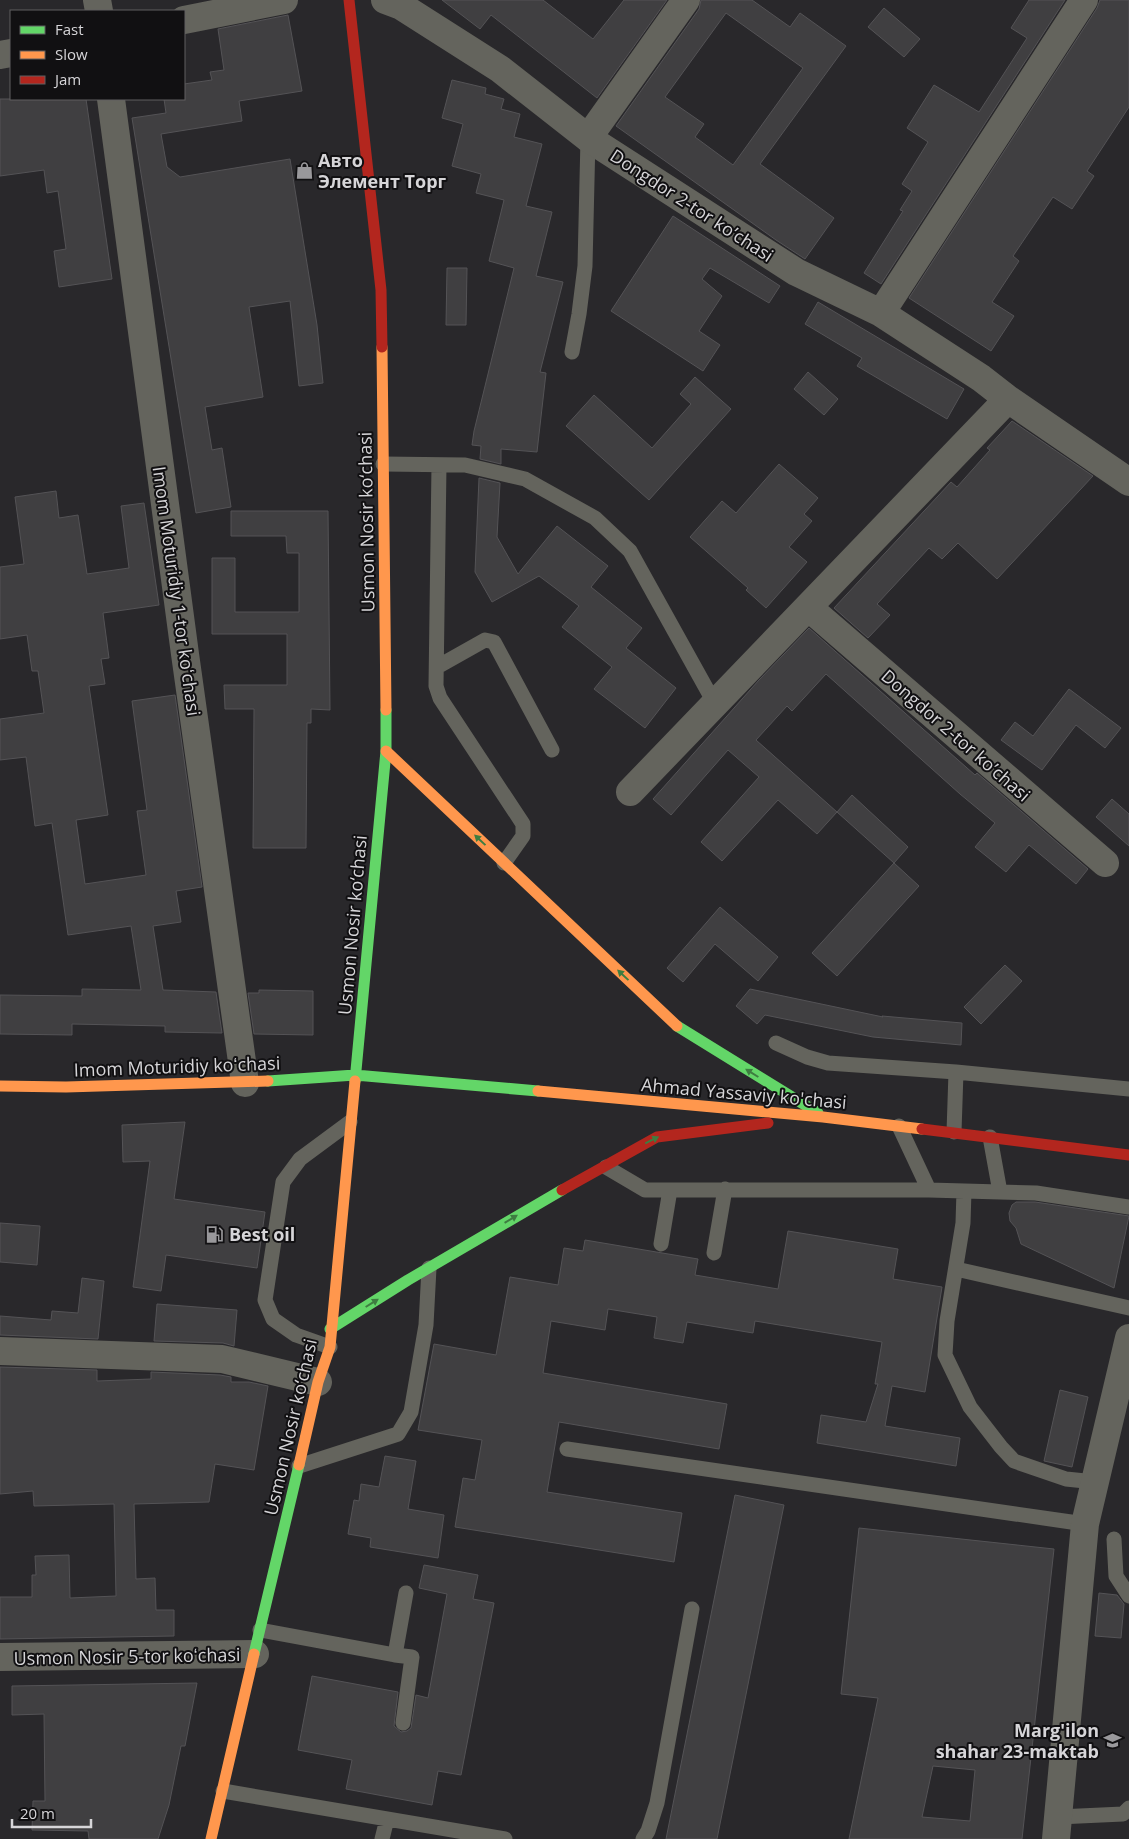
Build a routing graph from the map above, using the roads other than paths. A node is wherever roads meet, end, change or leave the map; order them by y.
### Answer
1 (284, 0) edge
2 (349, 0) edge
3 (384, 0) edge
4 (686, 0) edge
5 (1084, 0) edge
6 (185, 20) edge
7 (111, 100) edge
8 (588, 138) junction
9 (881, 312) junction
10 (572, 352) dead end
11 (1008, 399) junction
12 (383, 464) junction
13 (439, 465) junction
14 (1129, 482) edge
15 (808, 607) junction
16 (437, 668) junction
17 (715, 704) junction
18 (552, 750) dead end
19 (386, 751) junction
20 (630, 792) dead end
21 (504, 863) junction
22 (1105, 863) dead end
23 (776, 1043) dead end
24 (956, 1072) junction
25 (355, 1075) junction
26 (245, 1083) junction
27 (0, 1086) edge
28 (1129, 1089) edge
29 (823, 1117) junction
30 (350, 1122) junction
31 (899, 1126) junction
32 (954, 1132) junction
33 (990, 1137) junction
34 (1129, 1155) edge
35 (606, 1167) junction
36 (725, 1189) junction
37 (670, 1190) junction
38 (929, 1190) junction
39 (964, 1191) junction
40 (1000, 1192) junction
41 (1129, 1207) edge
42 (661, 1244) dead end
43 (714, 1253) dead end
44 (429, 1268) junction
45 (956, 1269) junction
46 (1129, 1308) edge
47 (330, 1329) junction
48 (1129, 1338) edge
49 (330, 1347) junction
50 (0, 1351) edge
51 (318, 1382) junction
52 (567, 1449) dead end
53 (298, 1466) junction
54 (1095, 1482) junction
55 (1085, 1524) junction
56 (1114, 1539) dead end
57 (406, 1593) dead end
58 (1129, 1596) edge
59 (692, 1609) dead end
60 (257, 1642) junction
61 (395, 1654) junction
62 (0, 1658) edge
63 (403, 1723) dead end
64 (223, 1791) junction
65 (1129, 1808) edge
66 (387, 1819) junction
67 (1057, 1828) edge
68 (211, 1839) edge
69 (382, 1839) edge
70 (505, 1839) edge
71 (643, 1839) edge

1 - 6 street
2 - 12 main road, Usmon Nosir ko‘chasi
3 - 8 street, Dongdor 2-tor koʼchasi
4 - 8 street
5 - 9 street
7 - 26 street, Imom Moturidiy 1-tor koʻchasi
8 - 9 street, Dongdor 2-tor koʼchasi
8 - 10 lane
9 - 11 street, Dongdor 2-tor koʼchasi
11 - 14 street, Dongdor 2-tor koʼchasi
11 - 15 street
12 - 13 lane
12 - 19 main road, Usmon Nosir ko‘chasi
13 - 16 lane
13 - 17 lane
15 - 17 street
15 - 22 street, Dongdor 2-tor koʼchasi
16 - 18 lane
16 - 21 lane
17 - 20 street
21 -> 19 main road
19 - 25 main road, Usmon Nosir ko‘chasi
29 -> 21 main road
23 - 24 lane
24 - 28 lane
24 - 32 lane
25 - 26 main road, Imom Moturidiy koʻchasi
25 - 29 main road, Ahmad Yassaviy ko'chasi
25 - 30 main road, Usmon Nosir ko‘chasi
26 - 27 main road, Imom Moturidiy koʻchasi
29 - 31 main road, Ahmad Yassaviy ko'chasi
35 -> 29 main road
30 - 47 main road, Usmon Nosir ko‘chasi
30 - 49 lane
31 - 32 main road, Ahmad Yassaviy ko'chasi
31 - 38 lane
32 - 33 main road, Ahmad Yassaviy ko'chasi
33 - 34 main road, Ahmad Yassaviy ko'chasi
33 - 40 lane
35 - 37 lane
44 -> 35 main road
36 - 37 lane
36 - 38 lane
36 - 43 lane
37 - 42 lane
38 - 39 lane
39 - 40 lane
39 - 45 lane
40 - 41 lane
47 -> 44 main road
44 - 53 lane
45 - 46 lane
45 - 54 lane
47 - 49 main road, Usmon Nosir ko‘chasi
48 - 54 street
49 - 51 main road, Usmon Nosir ko‘chasi
50 - 51 street
51 - 53 main road, Usmon Nosir ko‘chasi
52 - 55 lane
53 - 60 main road, Usmon Nosir ko‘chasi
54 - 55 street
55 - 67 street
56 - 58 lane
57 - 61 lane
59 - 71 lane
60 - 61 lane
60 - 62 street, Usmon Nosir 5-tor koʻchasi
60 - 64 main road, Usmon Nosir ko‘chasi
61 - 63 lane
64 - 66 lane
64 - 68 main road, Usmon Nosir ko‘chasi
65 - 67 lane
66 - 69 lane
66 - 70 lane

